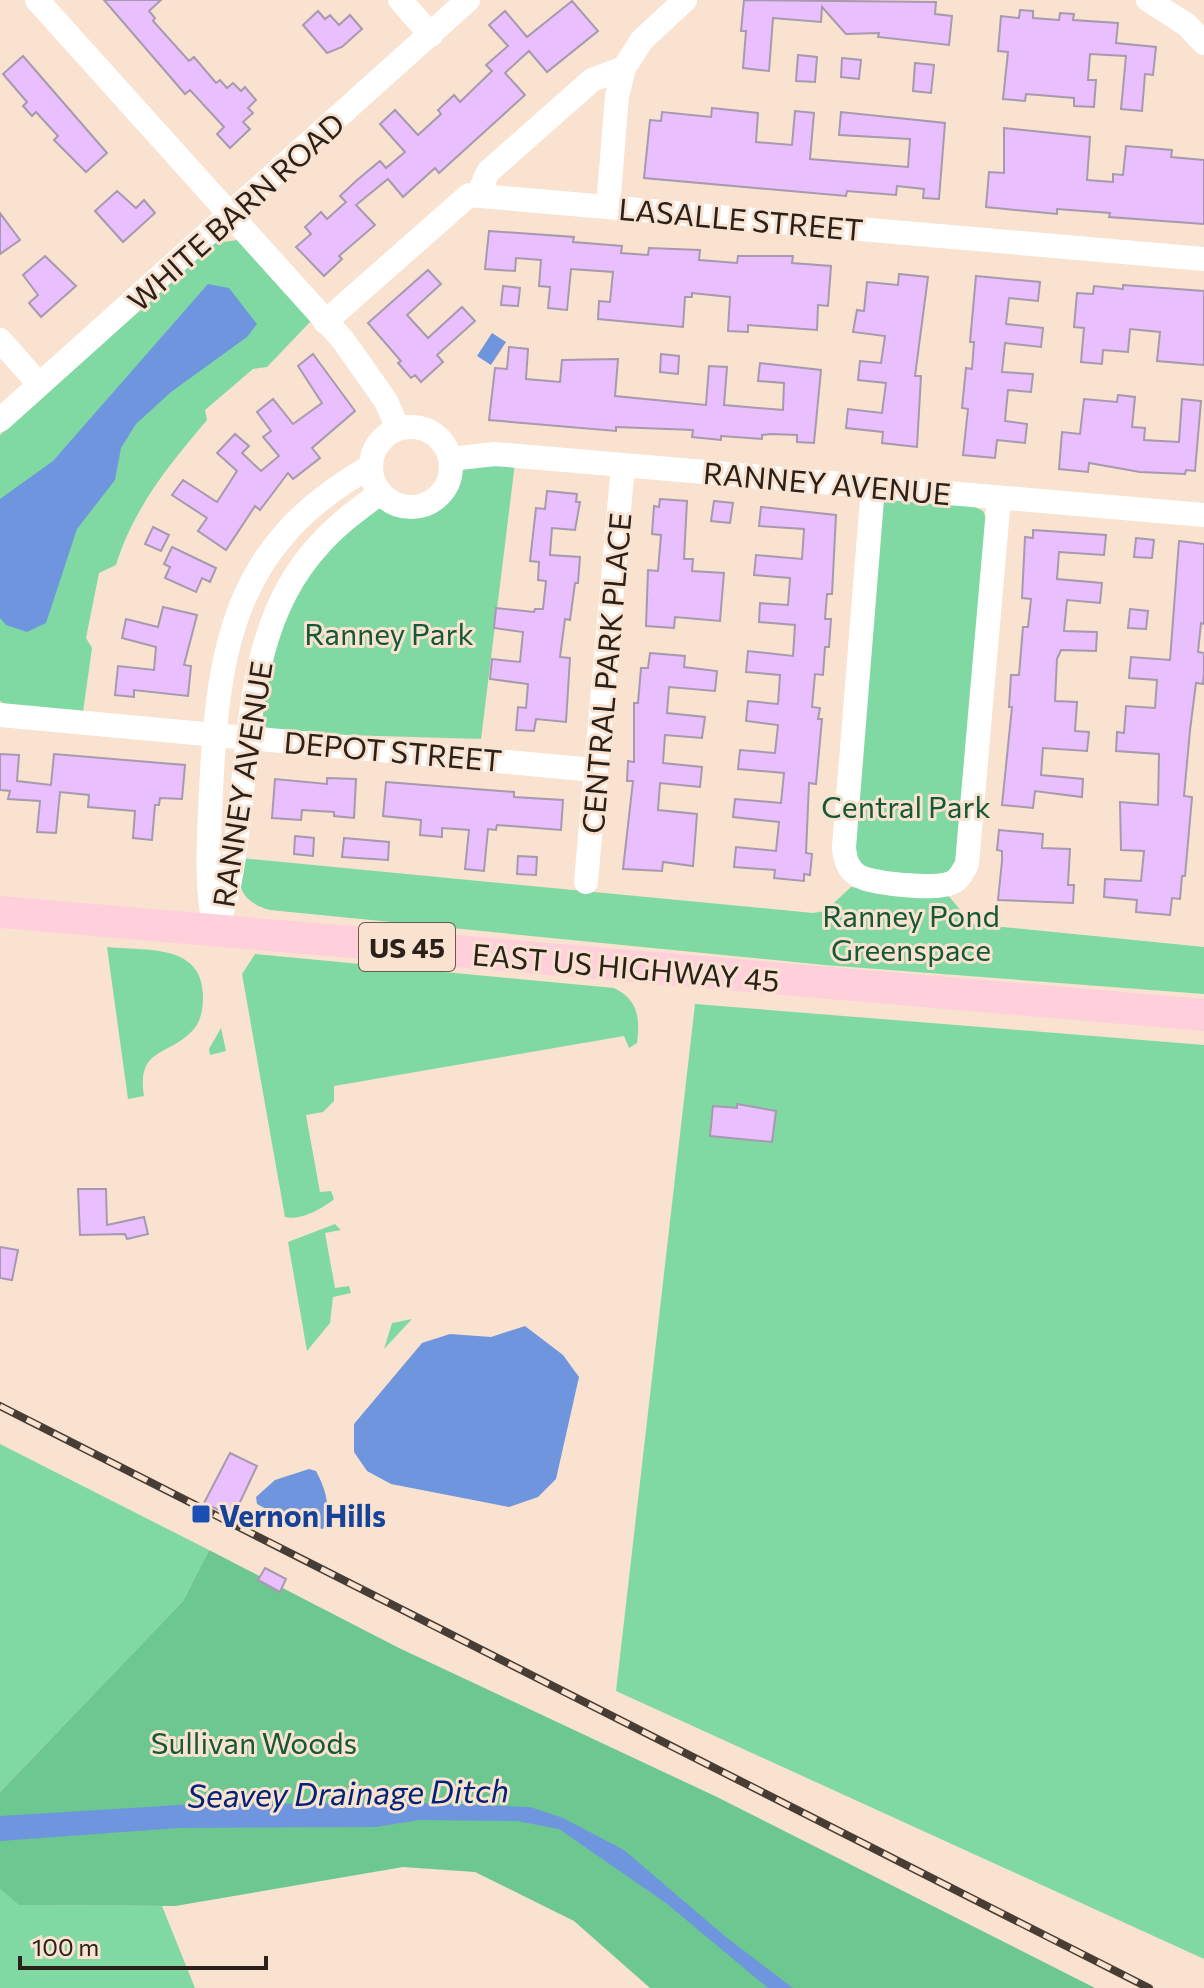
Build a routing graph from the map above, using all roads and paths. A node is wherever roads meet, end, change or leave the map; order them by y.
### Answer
1 (37, 0) edge
2 (400, 0) edge
3 (468, 0) edge
4 (685, 0) edge
5 (1148, 0) edge
6 (431, 35) junction
7 (1204, 43) edge
8 (624, 68) junction
9 (478, 195) junction
10 (608, 207) junction
11 (229, 214) junction
12 (1204, 259) edge
13 (325, 322) junction
14 (0, 340) edge
15 (39, 384) junction
16 (0, 420) edge
17 (398, 429) junction
18 (450, 459) junction
19 (623, 465) junction
20 (370, 467) junction
21 (873, 487) junction
22 (380, 493) junction
23 (999, 498) junction
24 (1204, 515) edge
25 (0, 715) edge
26 (214, 733) junction
27 (249, 736) junction
28 (594, 770) junction
29 (586, 882) dead end
30 (0, 912) edge
31 (215, 930) junction
32 (1204, 1015) edge

1 - 11 street
2 - 6 street
3 - 6 street, WHITE BARN ROAD
4 - 8 street
5 - 7 street
6 - 11 street, WHITE BARN ROAD
8 - 9 street
8 - 10 street
9 - 10 street, LASALLE STREET
9 - 13 street
10 - 12 street, LASALLE STREET
11 - 13 street
11 - 15 street, WHITE BARN ROAD
13 - 17 street
14 - 15 street
15 - 16 street, WHITE BARN ROAD
17 - 18 street
17 - 20 street
18 - 19 street, RANNEY AVENUE
18 - 22 street
19 - 21 street, RANNEY AVENUE
19 - 28 street, CENTRAL PARK PLACE
20 - 22 street
20 - 26 street, RANNEY AVENUE
21 - 23 street, RANNEY AVENUE
21 - 23 street
22 - 27 street, RANNEY AVENUE
23 - 24 street, RANNEY AVENUE
25 - 26 street, DEPOT STREET
26 - 27 street, DEPOT STREET
26 - 31 street, RANNEY AVENUE
27 - 28 street, DEPOT STREET
27 - 31 street, RANNEY AVENUE
28 - 29 street, CENTRAL PARK PLACE
30 - 31 main road, EAST US HIGHWAY 45 / US 45
31 - 32 main road, EAST US HIGHWAY 45 / US 45

